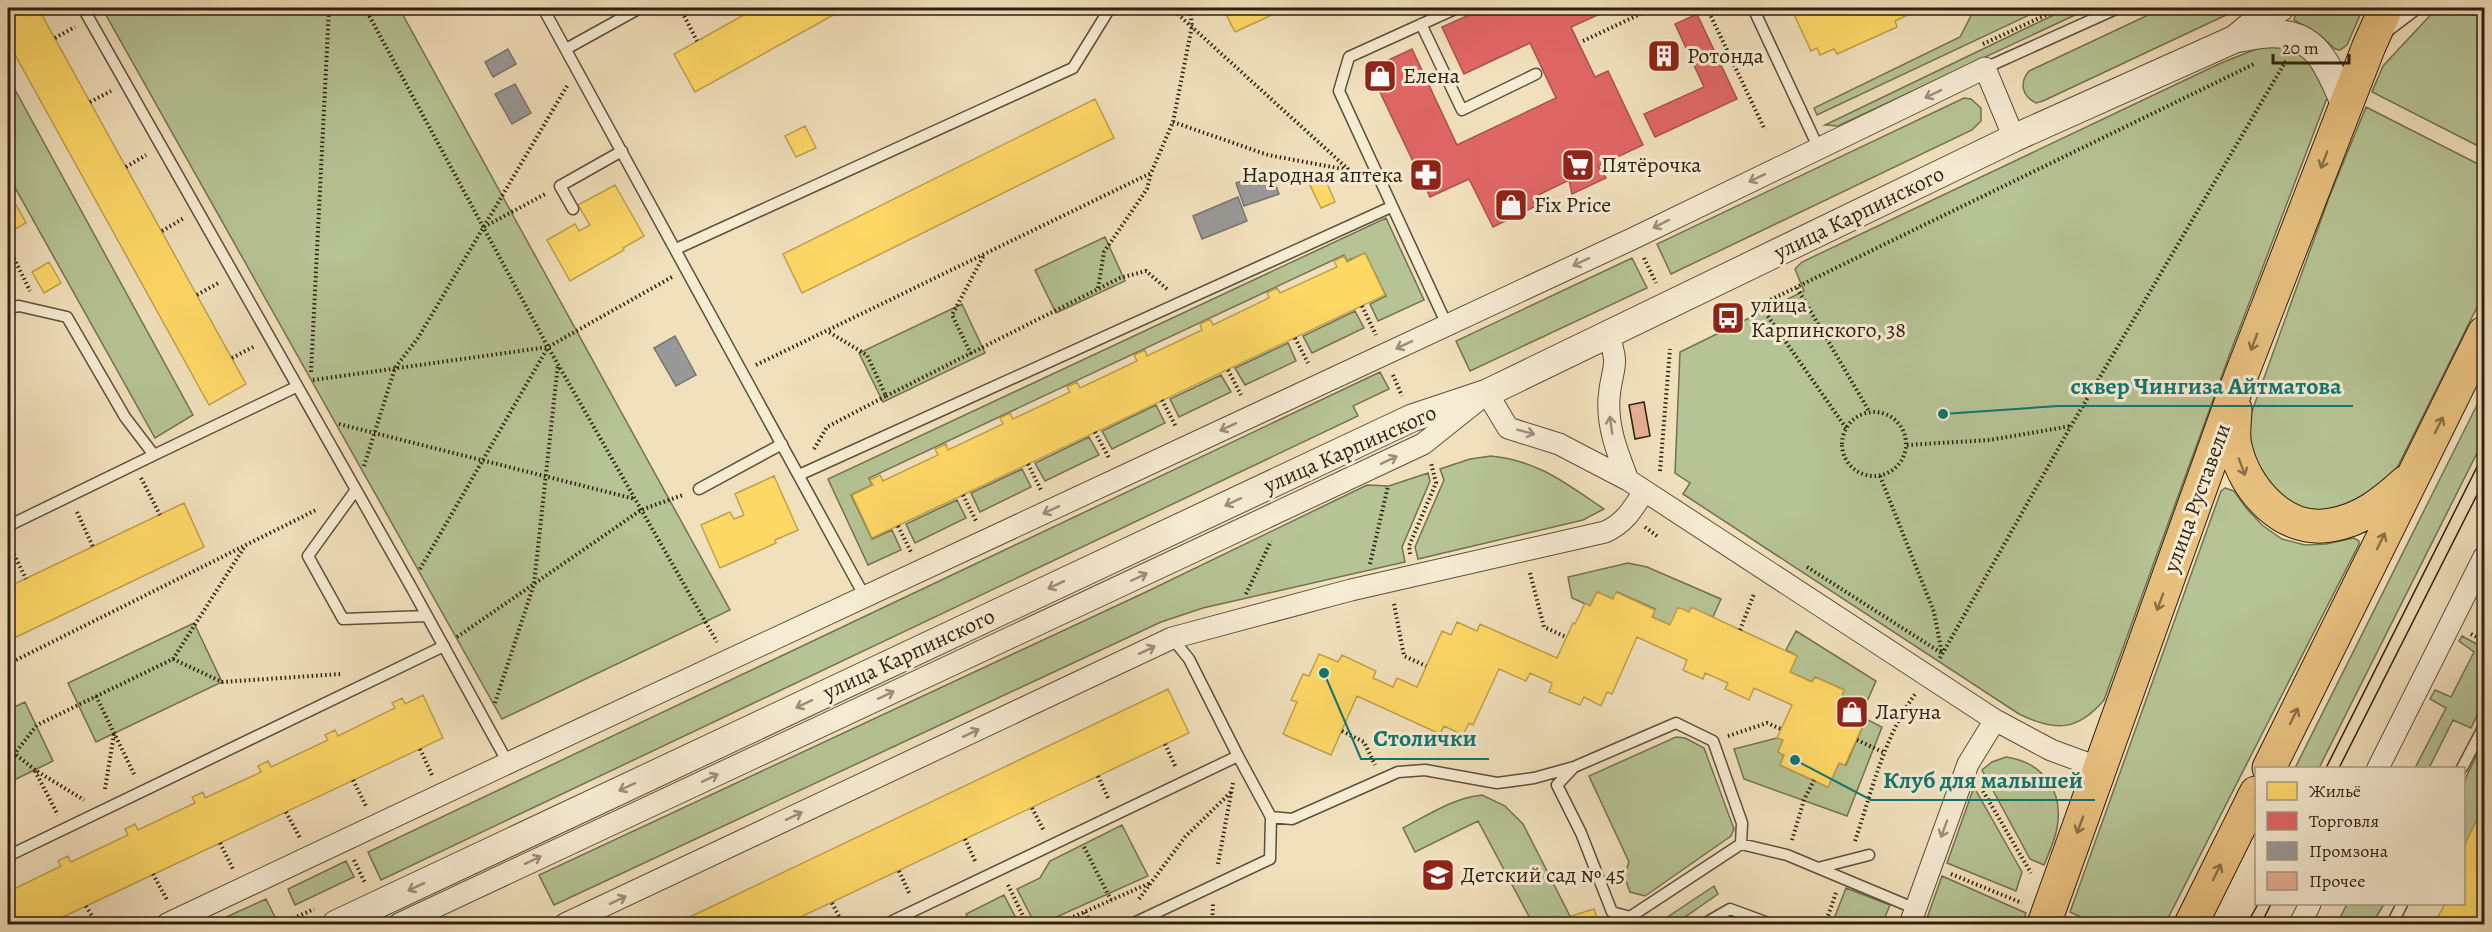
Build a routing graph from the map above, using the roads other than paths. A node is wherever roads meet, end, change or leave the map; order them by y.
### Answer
1 (83, 8) edge
2 (543, 8) edge
3 (640, 8) edge
4 (1110, 8) edge
5 (1753, 8) edge
6 (2118, 8) edge
7 (2280, 8) edge
8 (2386, 8) edge
9 (2418, 8) edge
10 (1455, 9) edge
11 (1421, 24) junction
12 (2235, 39) junction
13 (2369, 46) junction
14 (566, 49) junction
15 (1985, 68) junction
16 (1536, 74) dead end
17 (2345, 105) junction
18 (2014, 138) junction
19 (1819, 149) junction
20 (622, 151) junction
21 (1391, 207) junction
22 (573, 209) dead end
23 (676, 249) junction
24 (8, 308) edge
25 (1447, 325) junction
26 (2484, 333) edge
27 (1608, 335) junction
28 (296, 387) junction
29 (2236, 389) junction
30 (1487, 393) junction
31 (782, 444) junction
32 (154, 455) junction
33 (799, 476) junction
34 (2412, 477) junction
35 (1636, 486) junction
36 (699, 489) road end
37 (356, 491) junction
38 (8, 526) edge
39 (2484, 557) edge
40 (865, 597) junction
41 (427, 616) junction
42 (1172, 638) junction
43 (444, 646) junction
44 (1995, 720) junction
45 (2484, 726) edge
46 (1238, 756) junction
47 (508, 763) junction
48 (1574, 767) junction
49 (2268, 767) edge
50 (2379, 767) edge
51 (2463, 767) edge
52 (2100, 768) junction
53 (2255, 795) edge
54 (1271, 817) junction
55 (1740, 844) junction
56 (1869, 855) dead end
57 (8, 856) edge
58 (1818, 868) junction
59 (2309, 905) edge
60 (2401, 905) edge
61 (2032, 911) edge
62 (1913, 917) edge
63 (167, 924) edge
64 (336, 924) edge
65 (399, 924) edge
66 (565, 924) edge
67 (886, 924) edge
68 (1132, 924) edge
69 (1704, 924) edge
70 (1771, 924) edge
71 (2191, 924) edge
72 (2300, 924) edge
73 (2392, 924) edge

1 - 28 lane
2 - 14 lane
3 - 14 lane
4 - 23 lane
5 - 19 lane
6 - 15 lane
7 - 12 street, улица Карпинского
8 - 13 main road, улица Руставели
9 - 13 lane
10 - 11 lane
11 - 16 lane
11 - 21 lane
12 - 17 street, улица Карпинского
12 - 18 street, улица Карпинского
13 - 17 main road, улица Руставели
14 - 20 lane
15 - 18 street
15 -> 19 street
17 -> 29 main road, улица Руставели
18 - 27 street, улица Карпинского
19 -> 25 street
20 - 22 lane
20 - 23 lane
21 - 25 lane
21 - 33 lane
23 - 31 lane
24 - 32 lane
25 -> 40 street
34 -> 26 main road
27 - 30 street, улица Карпинского
35 -> 27 street
28 - 32 lane
28 - 37 lane
29 -> 34 main road
29 -> 52 main road, улица Руставели
30 -> 35 street
30 -> 64 street, улица Карпинского
65 -> 30 street, улица Карпинского
31 - 33 lane
31 - 36 lane
32 - 38 lane
33 - 40 lane
49 -> 34 main road
35 - 42 street
35 - 44 street
37 - 41 lane
37 - 41 lane
39 - 50 street
40 - 47 street
41 - 43 lane
42 - 46 lane
66 -> 42 street
43 - 47 lane
43 - 57 lane
44 - 52 street
44 -> 62 street
45 - 51 lane
46 - 54 lane
46 - 67 lane
47 - 63 street
48 - 54 lane
48 - 55 lane
48 - 55 lane
52 -> 61 main road, улица Руставели
71 -> 53 main road
54 - 68 lane
55 - 58 lane
56 - 58 lane
58 - 62 lane
59 - 72 street
60 - 73 lane
69 - 70 lane

